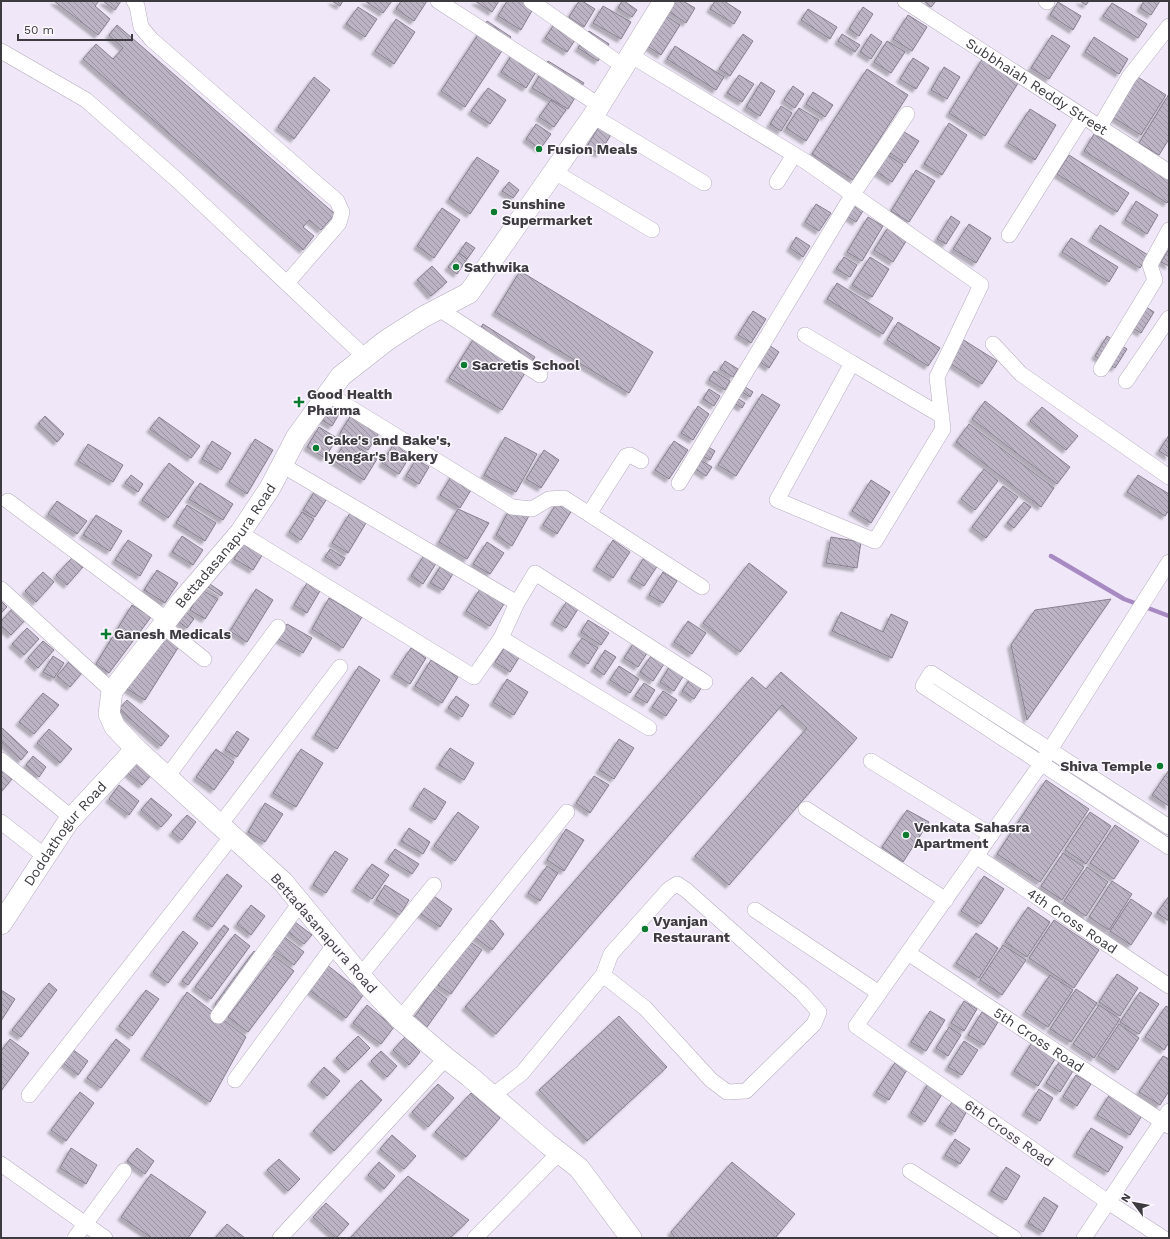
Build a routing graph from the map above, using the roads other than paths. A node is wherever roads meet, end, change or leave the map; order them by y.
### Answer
1 (134, 1) edge
2 (438, 1) edge
3 (532, 1) edge
4 (664, 1) edge
5 (905, 1) edge
6 (1169, 26) edge
7 (1, 51) edge
8 (626, 61) junction
9 (596, 110) junction
10 (907, 114) dead end
11 (1083, 117) junction
12 (1099, 128) junction
13 (794, 155) junction
14 (554, 171) junction
15 (1169, 172) edge
16 (777, 182) dead end
17 (704, 183) dead end
18 (853, 194) junction
19 (652, 230) dead end
20 (1169, 230) edge
21 (1009, 235) dead end
22 (287, 283) junction
23 (439, 309) junction
24 (1169, 318) edge
25 (805, 335) dead end
26 (993, 344) dead end
27 (365, 356) junction
28 (852, 363) junction
29 (1101, 369) dead end
30 (540, 375) dead end
31 (1126, 381) dead end
32 (328, 394) junction
33 (942, 416) junction
34 (641, 461) dead end
35 (282, 465) junction
36 (1169, 477) edge
37 (679, 483) dead end
38 (8, 501) dead end
39 (589, 514) junction
40 (240, 533) junction
41 (1169, 562) edge
42 (702, 587) dead end
43 (1, 589) edge
44 (517, 603) junction
45 (165, 623) junction
46 (278, 628) dead end
47 (501, 638) junction
48 (204, 659) dead end
49 (340, 667) dead end
50 (705, 682) dead end
51 (112, 691) junction
52 (649, 728) dead end
53 (136, 749) junction
54 (1049, 751) junction
55 (1, 760) edge
56 (871, 761) dead end
57 (1041, 764) junction
58 (167, 778) junction
59 (806, 810) dead end
60 (567, 812) dead end
61 (72, 818) junction
62 (1, 822) edge
63 (1169, 827) edge
64 (226, 830) junction
65 (991, 835) junction
66 (1169, 847) edge
67 (976, 856) junction
68 (46, 857) junction
69 (434, 885) dead end
70 (946, 900) junction
71 (300, 903) junction
72 (756, 910) dead end
73 (4, 914) edge
74 (335, 944) junction
75 (908, 953) junction
76 (603, 975) junction
77 (360, 976) junction
78 (1169, 986) edge
79 (879, 993) junction
80 (218, 1016) dead end
81 (400, 1019) junction
82 (446, 1058) junction
83 (235, 1080) dead end
84 (29, 1095) dead end
85 (492, 1096) junction
86 (1167, 1119) edge
87 (559, 1153) junction
88 (1, 1164) edge
89 (124, 1171) dead end
90 (910, 1171) dead end
91 (1108, 1202) junction
92 (84, 1224) junction
93 (74, 1238) edge
94 (105, 1238) edge
95 (280, 1238) edge
96 (475, 1238) edge
97 (631, 1238) edge
98 (1014, 1238) edge
99 (1084, 1238) edge
100 (1163, 1238) edge

1 - 22 street
2 - 9 street
3 - 8 street
4 - 8 street, Bettadasanapura Road
5 - 11 street, Subbhaiah Reddy Street
6 - 12 street
7 - 22 street
8 - 9 street, Bettadasanapura Road
8 - 13 street
9 - 14 street, Bettadasanapura Road
9 - 17 street
10 - 18 street
11 - 12 street, Subbhaiah Reddy Street
11 - 21 street
12 - 15 street, Subbhaiah Reddy Street
13 - 16 street
13 - 18 street
14 - 19 street
14 - 23 street, Bettadasanapura Road
18 - 33 street
18 - 37 street
20 - 29 street
22 - 27 street
23 - 27 street, Bettadasanapura Road
23 - 30 street
24 - 31 street
25 - 28 street
26 - 36 street
27 - 32 street, Bettadasanapura Road
28 - 33 street
28 - 33 street
32 - 35 street, Bettadasanapura Road
32 - 39 street
34 - 39 street
35 - 40 street, Bettadasanapura Road
35 - 44 street
38 - 45 street
39 - 42 street
40 - 45 street, Bettadasanapura Road
40 - 47 street
41 - 54 street
43 - 51 street
44 - 47 street
44 - 50 street
45 - 48 street
45 - 51 street, Bettadasanapura Road
46 - 58 street
47 - 52 street
49 - 64 street
51 - 53 street, Bettadasanapura Road
53 - 58 street, Bettadasanapura Road
53 - 61 street, Doddathogur Road
54 - 57 street
54 - 57 street
54 - 63 street
55 - 61 street
56 - 65 street
57 - 65 street
57 - 66 street
58 - 64 street, Bettadasanapura Road
59 - 70 street
60 - 81 street
61 - 68 street, Doddathogur Road
62 - 68 street
64 - 71 street, Bettadasanapura Road
64 - 84 street
65 - 67 street
67 - 70 street
67 - 78 street, 4th Cross Road
68 - 73 street, Doddathogur Road
69 - 77 street
70 - 75 street
71 - 74 street, Bettadasanapura Road
71 - 80 street
72 - 79 street
74 - 77 street, Bettadasanapura Road
74 - 83 street
75 - 79 street
75 - 86 street, 5th Cross Road
76 - 76 street
76 - 85 street
77 - 81 street, Bettadasanapura Road
79 - 91 street, 6th Cross Road
81 - 82 street, Bettadasanapura Road
82 - 85 street, Bettadasanapura Road
82 - 95 street
85 - 87 street, Bettadasanapura Road
86 - 91 street
87 - 96 street
87 - 97 street, Bettadasanapura Road
88 - 92 street
89 - 92 street
90 - 98 street
91 - 99 street
91 - 100 street, 6th Cross Road
92 - 93 street
92 - 94 street

